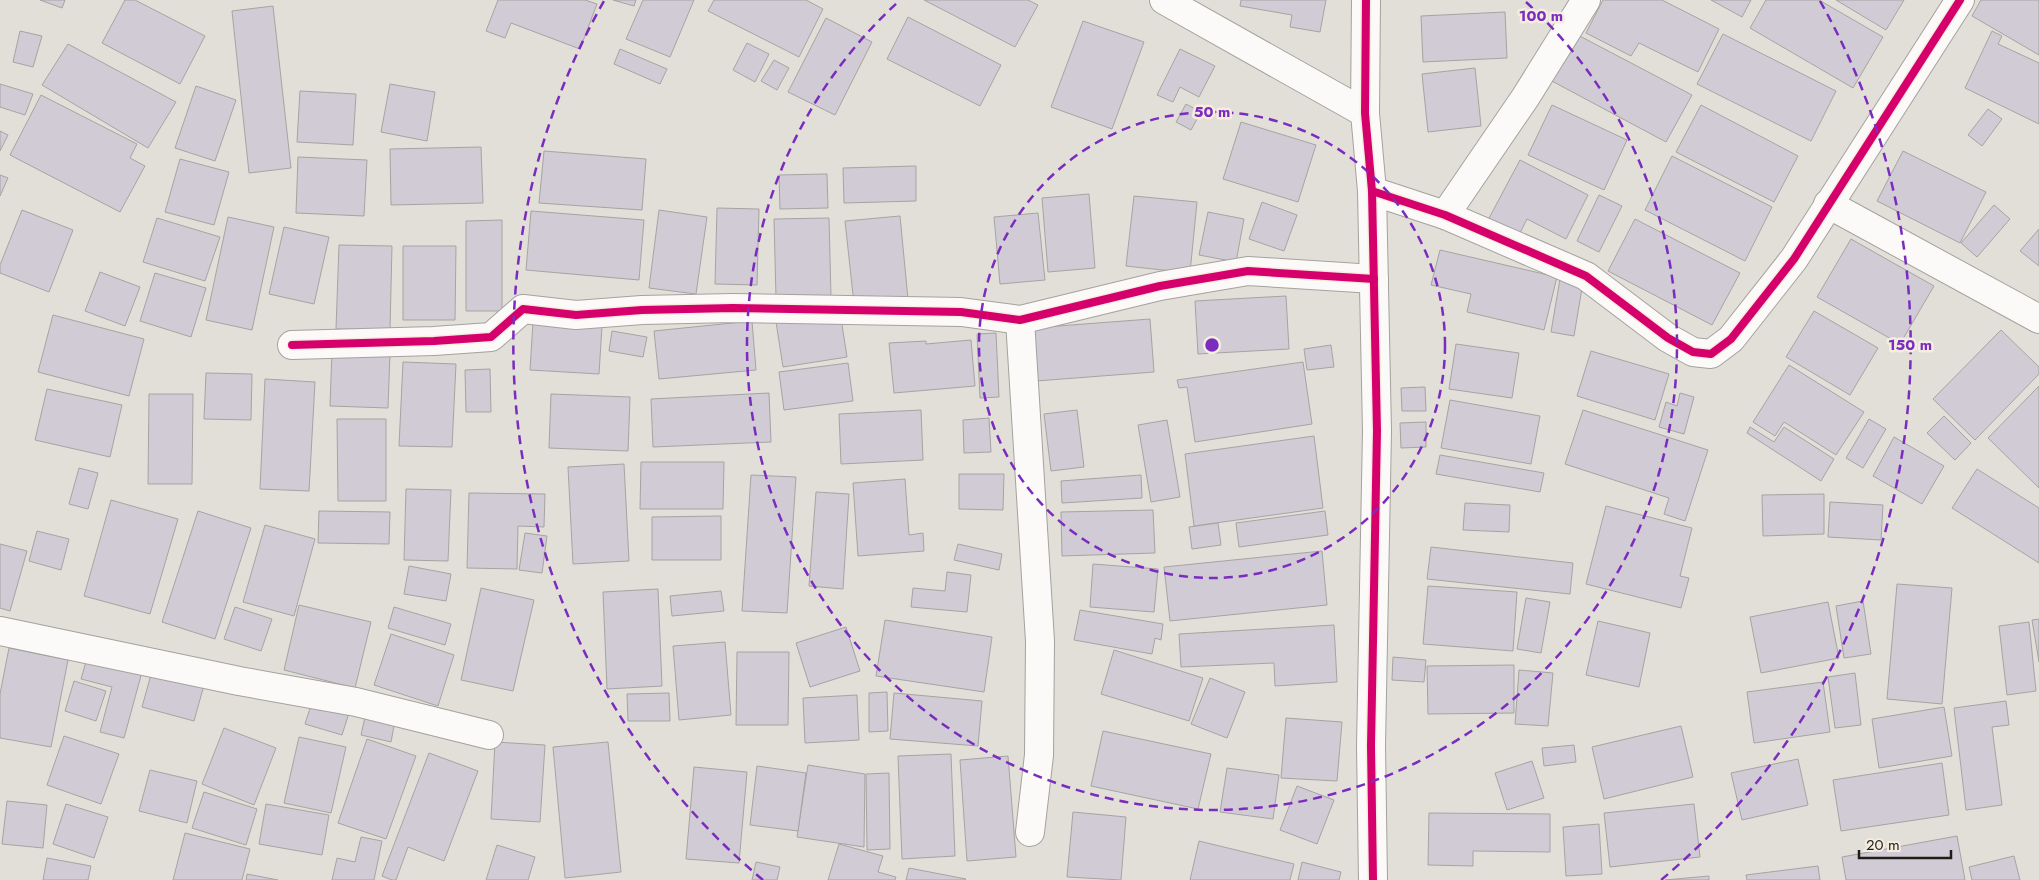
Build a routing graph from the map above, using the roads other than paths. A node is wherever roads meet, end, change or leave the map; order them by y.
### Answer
1 (1164, 0) edge
2 (1366, 0) edge
3 (1586, 0) edge
4 (1960, 0) edge
5 (1366, 113) junction
6 (1372, 191) junction
7 (1828, 204) junction
8 (1445, 215) junction
9 (1374, 279) junction
10 (2039, 319) edge
11 (1020, 320) junction
12 (292, 345) dead end
13 (0, 631) edge
14 (489, 735) dead end
15 (1030, 832) dead end
16 (1373, 880) edge

1 - 5 street
2 - 5 street
3 - 8 street
4 - 7 street
5 - 6 street
6 - 8 street
6 - 9 street
7 - 8 street
7 - 10 street
9 - 11 street
9 - 16 street
11 - 12 street
11 - 15 street
13 - 14 street

